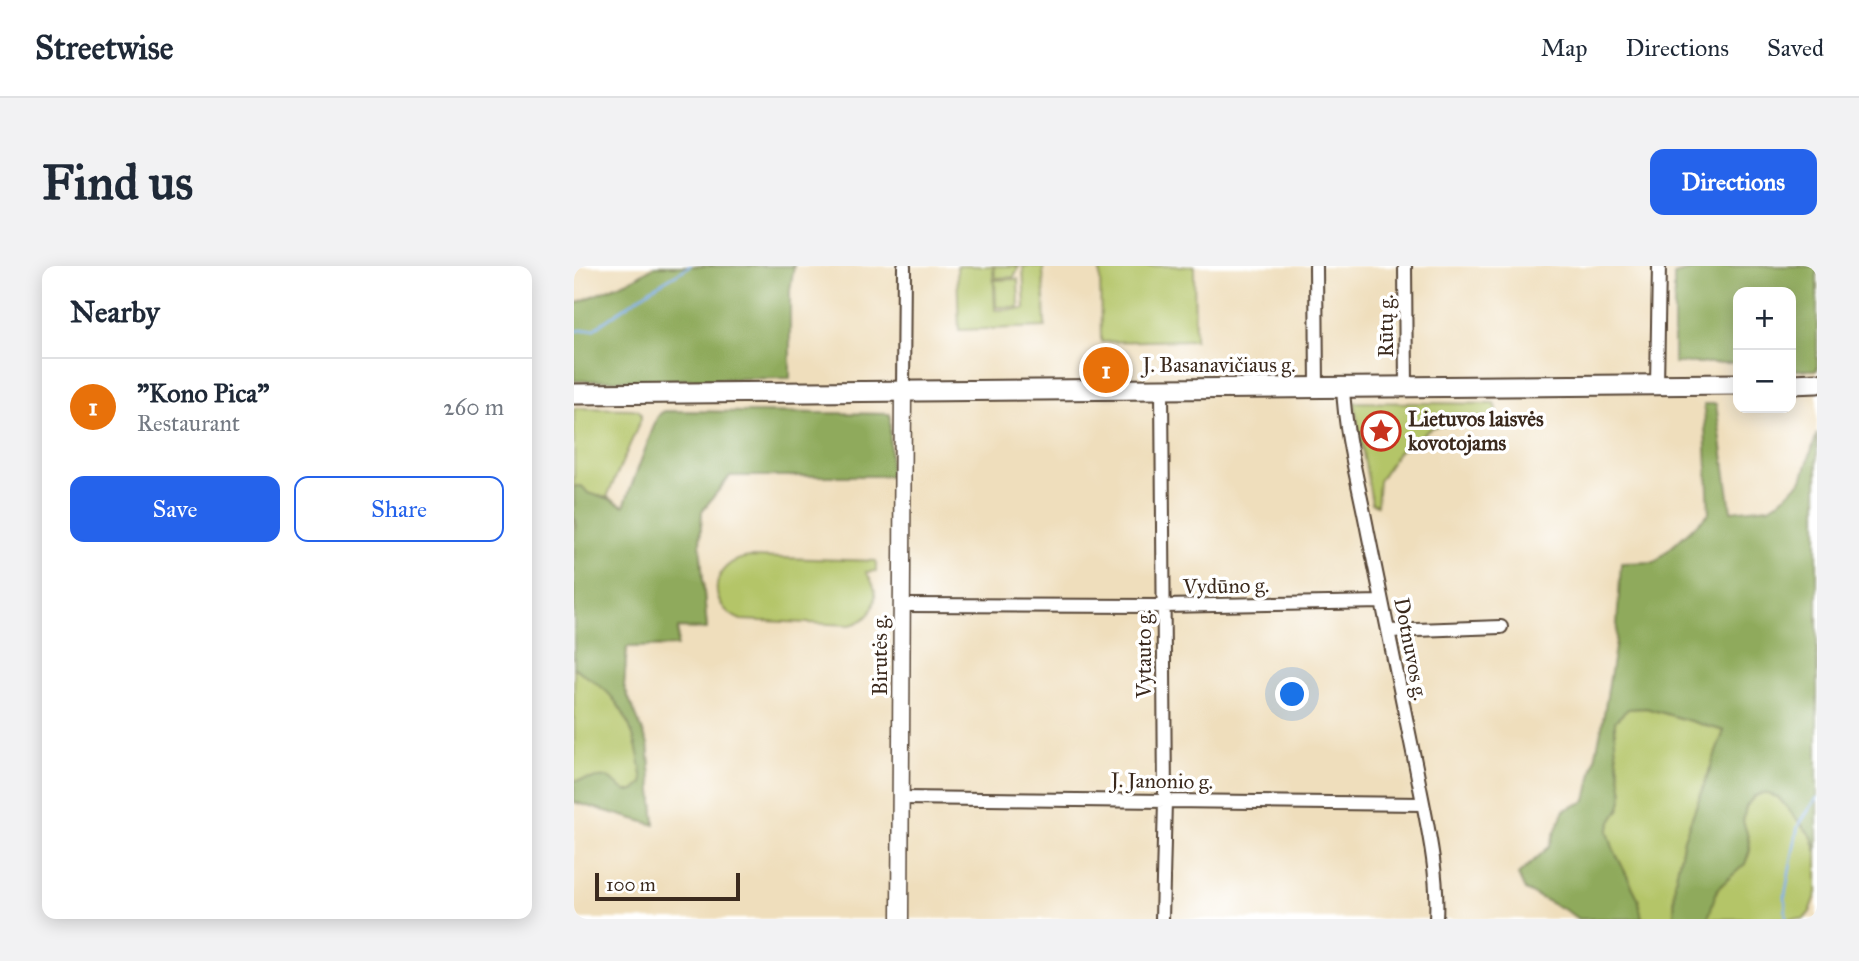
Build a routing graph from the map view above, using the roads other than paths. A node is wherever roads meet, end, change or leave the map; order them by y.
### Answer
1 (904, 266) edge
2 (1316, 266) edge
3 (1405, 266) edge
4 (1659, 266) edge
5 (1817, 383) edge
6 (1733, 384) edge
7 (1796, 384) edge
8 (1657, 385) junction
9 (1317, 387) junction
10 (1343, 387) junction
11 (1406, 387) junction
12 (1162, 388) junction
13 (902, 391) junction
14 (574, 394) edge
15 (1382, 602) junction
16 (902, 605) junction
17 (1163, 606) junction
18 (1501, 627) dead end
19 (1388, 631) junction
20 (901, 798) junction
21 (1165, 800) junction
22 (1423, 804) junction
23 (900, 919) edge
24 (1162, 919) edge
25 (1436, 919) edge

1 - 13 street
2 - 9 street
3 - 11 street, Rūtų g.
4 - 8 street
5 - 7 main road
6 - 8 main road, J. Basanavičiaus g.
8 - 11 main road, J. Basanavičiaus g.
9 - 10 main road, J. Basanavičiaus g.
9 - 12 main road, J. Basanavičiaus g.
10 - 11 main road, J. Basanavičiaus g.
10 - 15 street, Dotnuvos g.
12 - 13 main road, J. Basanavičiaus g.
12 - 17 street, Vytauto g.
13 - 14 main road, J. Basanavičiaus g.
13 - 16 street, Birutės g.
15 - 17 street, Vydūno g.
15 - 19 street, Dotnuvos g.
16 - 17 street, Vydūno g.
16 - 20 street, Birutės g.
17 - 21 street, Vytauto g.
18 - 19 street
19 - 22 street, Dotnuvos g.
20 - 21 street, J. Janonio g.
20 - 23 street, Birutės g.
21 - 22 street, J. Janonio g.
21 - 24 street, Vytauto g.
22 - 25 street, Dotnuvos g.

